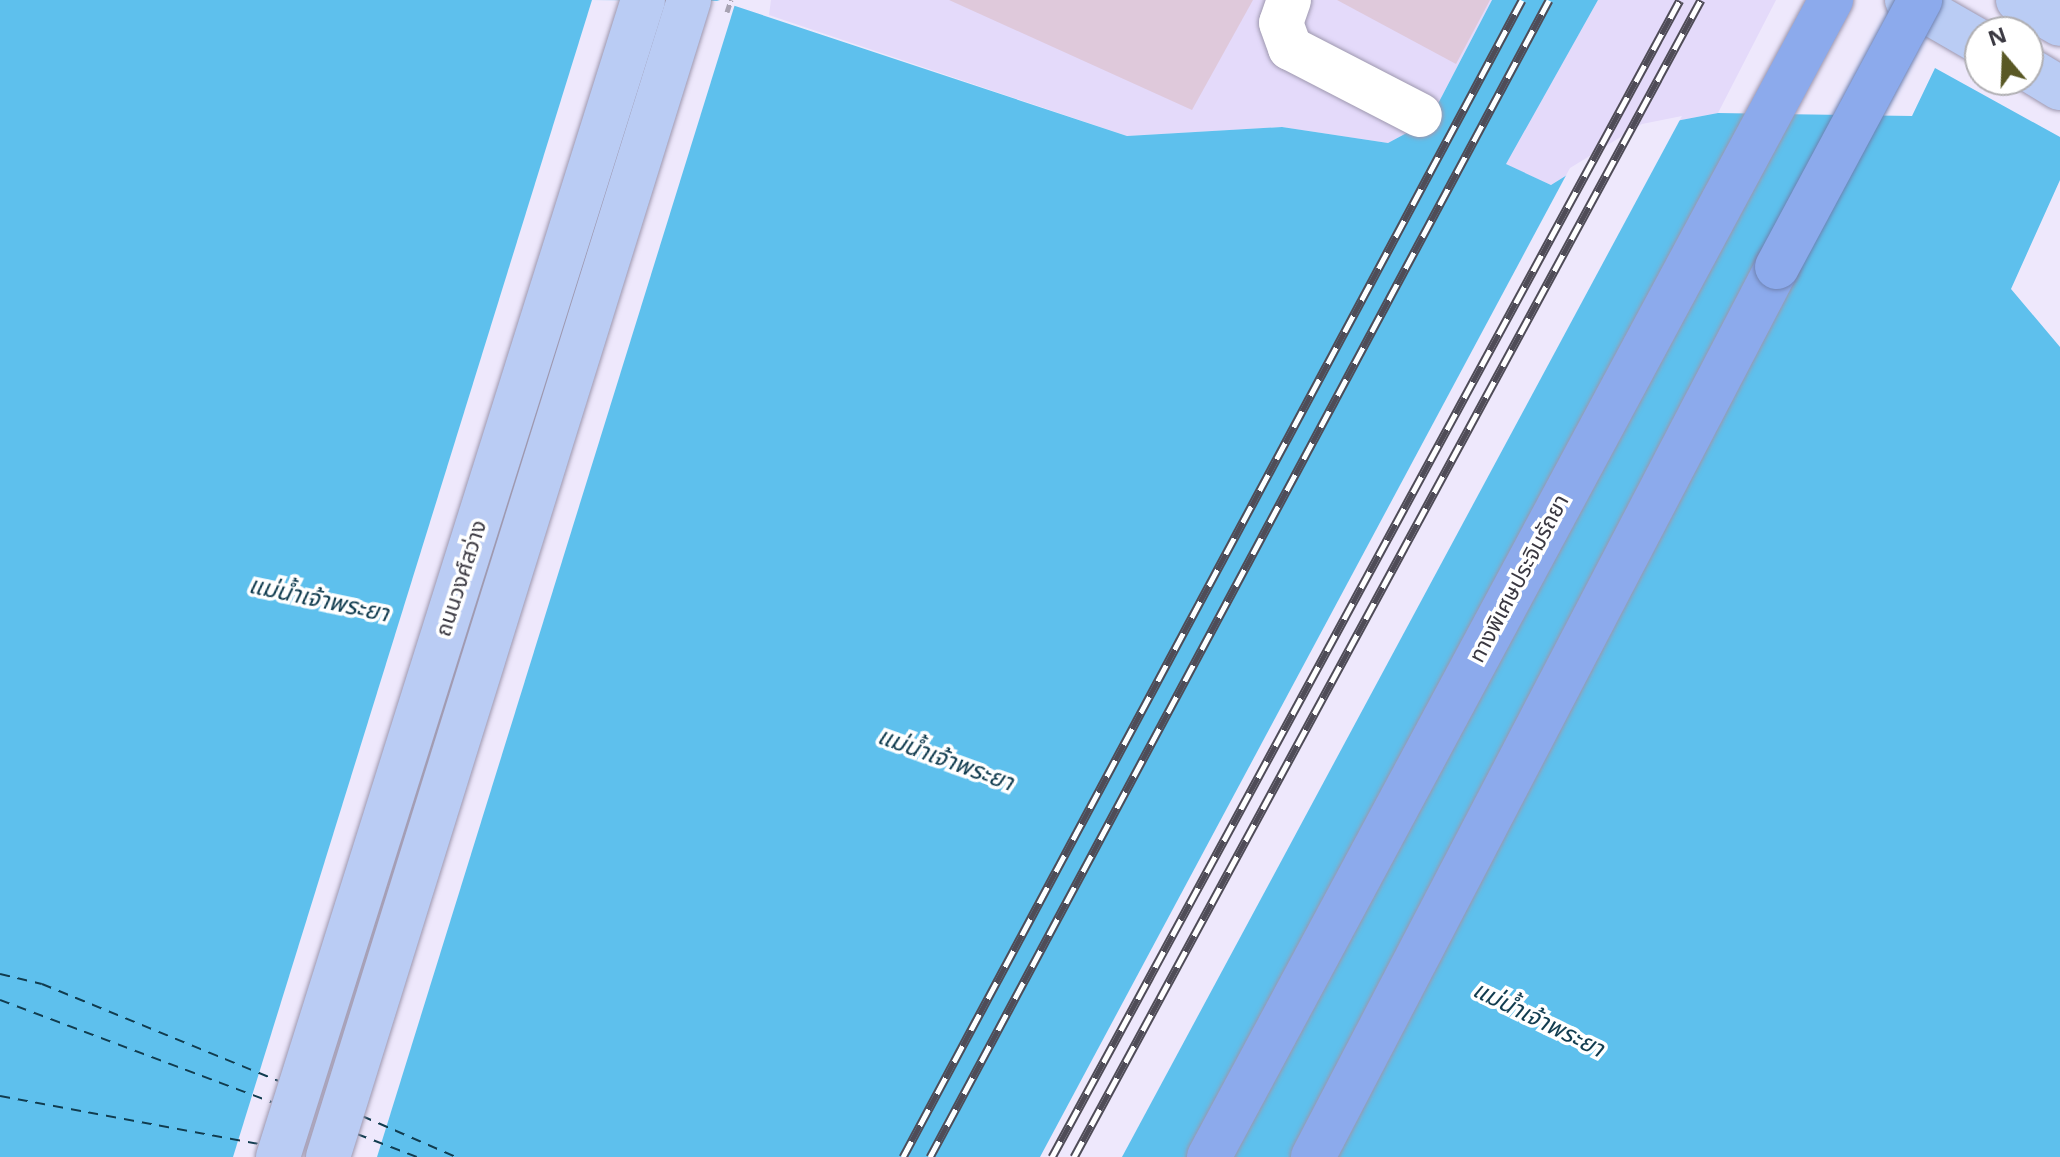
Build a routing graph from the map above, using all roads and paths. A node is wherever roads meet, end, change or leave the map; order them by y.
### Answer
1 (643, 0) edge
2 (689, 0) edge
3 (1289, 0) edge
4 (1831, 0) edge
5 (1907, 0) edge
6 (1920, 0) edge
7 (2018, 0) edge
8 (2060, 24) edge
9 (1964, 32) edge
10 (1420, 115) dead end
11 (278, 1157) edge
12 (328, 1157) edge
13 (1209, 1157) edge
14 (1313, 1157) edge

1 - 11 main road, ถนนวงศ์สว่าง
2 - 12 main road, ถนนวงศ์สว่าง
3 - 10 lane
4 - 13 highway, ทางพิเศษประจิมรัถยา
5 - 9 main road
6 - 14 highway, bridge
7 - 8 main road

